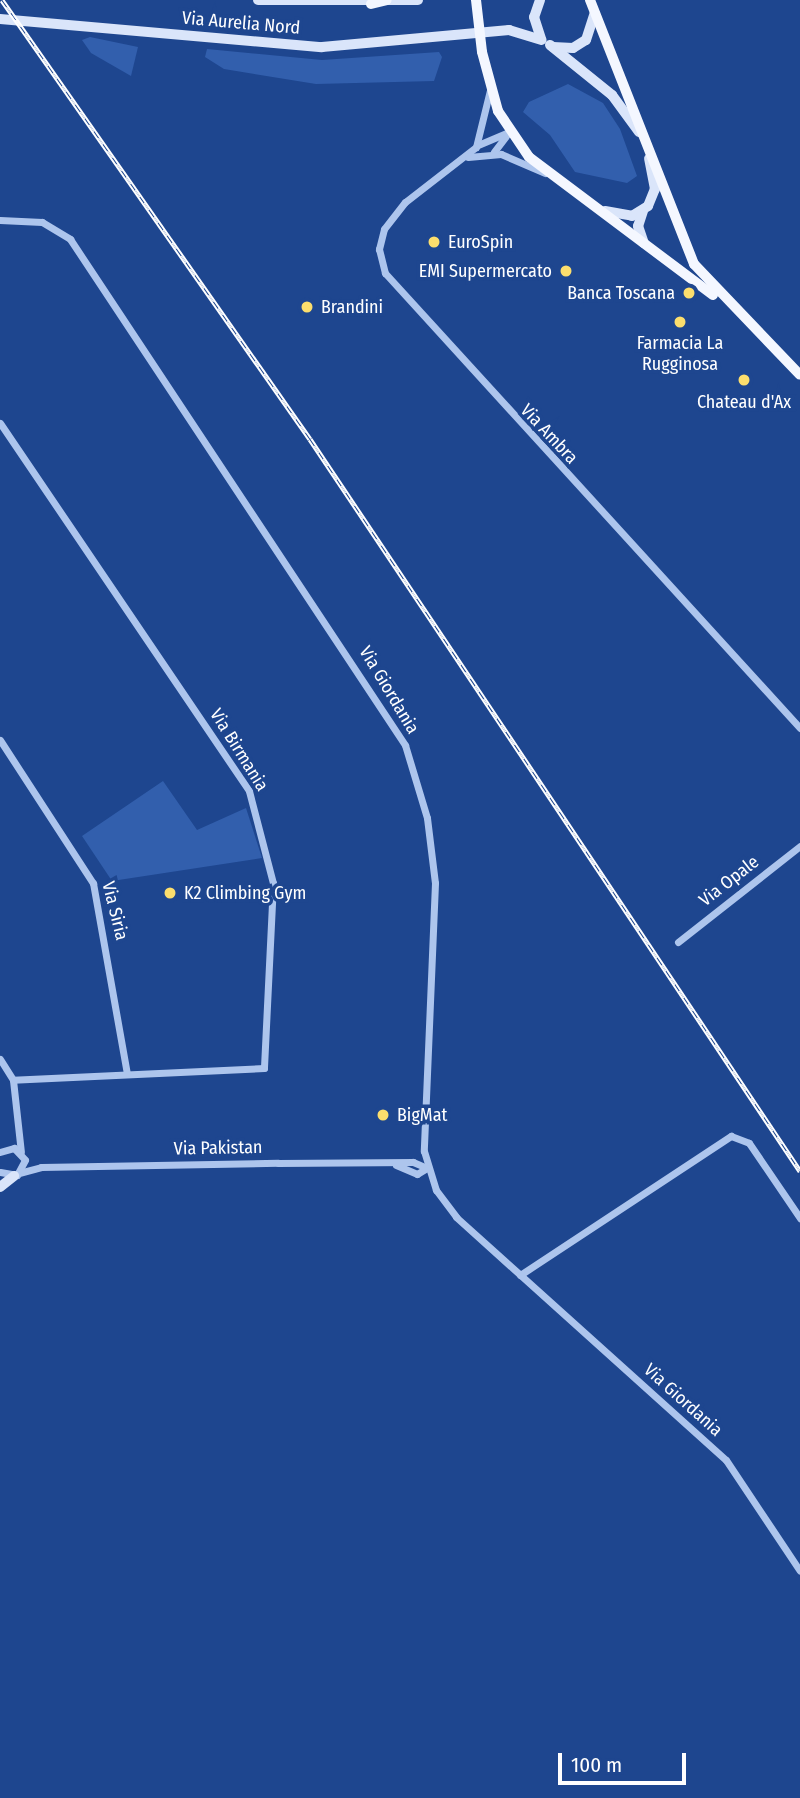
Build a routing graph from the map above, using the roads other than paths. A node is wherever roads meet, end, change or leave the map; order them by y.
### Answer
1 (258, 0) edge
2 (387, 0) edge
3 (418, 0) edge
4 (476, 0) edge
5 (540, 0) edge
6 (591, 1) edge
7 (371, 4) junction
8 (0, 19) edge
9 (546, 42) junction
10 (490, 89) junction
11 (509, 132) junction
12 (476, 147) junction
13 (647, 147) junction
14 (490, 154) junction
15 (468, 158) junction
16 (545, 173) junction
17 (572, 195) junction
18 (643, 211) junction
19 (0, 220) edge
20 (649, 249) junction
21 (731, 307) junction
22 (800, 375) edge
23 (0, 423) edge
24 (800, 728) edge
25 (0, 740) edge
26 (800, 846) edge
27 (678, 942) dead end
28 (0, 1059) edge
29 (127, 1073) junction
30 (13, 1080) junction
31 (17, 1139) junction
32 (10, 1147) junction
33 (424, 1151) junction
34 (0, 1152) edge
35 (22, 1154) junction
36 (413, 1162) junction
37 (396, 1165) junction
38 (41, 1167) junction
39 (427, 1168) junction
40 (0, 1172) edge
41 (417, 1174) junction
42 (17, 1175) junction
43 (432, 1184) junction
44 (0, 1187) edge
45 (800, 1218) edge
46 (520, 1275) junction
47 (800, 1571) edge

1 - 7 main road, Via Aurelia Nord
2 - 7 main road
3 - 7 main road, Via Aurelia Nord
4 - 10 main road, bridge
5 - 9 main road
6 - 9 main road, Via Aurelia Nord
6 - 13 main road
8 - 9 main road, Via Aurelia Nord
9 - 13 main road
10 - 11 main road
10 - 12 street
11 - 12 street
11 - 14 street
11 - 16 main road
12 - 15 street
13 - 18 main road
13 - 21 main road
14 - 15 street
14 - 16 street
15 - 24 street, Via Ambra
16 - 17 main road
17 - 18 main road
17 - 20 main road
18 - 20 main road
19 - 33 street, Via Giordania
20 - 21 main road
21 - 22 main road
23 - 29 street, Via Birmania
25 - 29 street, Via Siria
26 - 27 street, Via Opale
28 - 30 street
29 - 30 street, Via Birmania
30 - 31 street
31 - 32 street
31 - 35 street
32 - 34 street
32 - 35 street
33 - 36 street
33 - 39 street, Via Giordania
35 - 38 street
35 - 42 street
36 - 37 street, Via Pakistan
36 - 39 street
37 - 38 street, Via Pakistan
37 - 41 street, Via Pakistan
38 - 42 street, Via Pakistan
39 - 41 street
39 - 43 street, Via Giordania
40 - 42 street
41 - 43 street, Via Pakistan
42 - 44 main road
43 - 46 street, Via Giordania
45 - 46 street
46 - 47 street, Via Giordania

